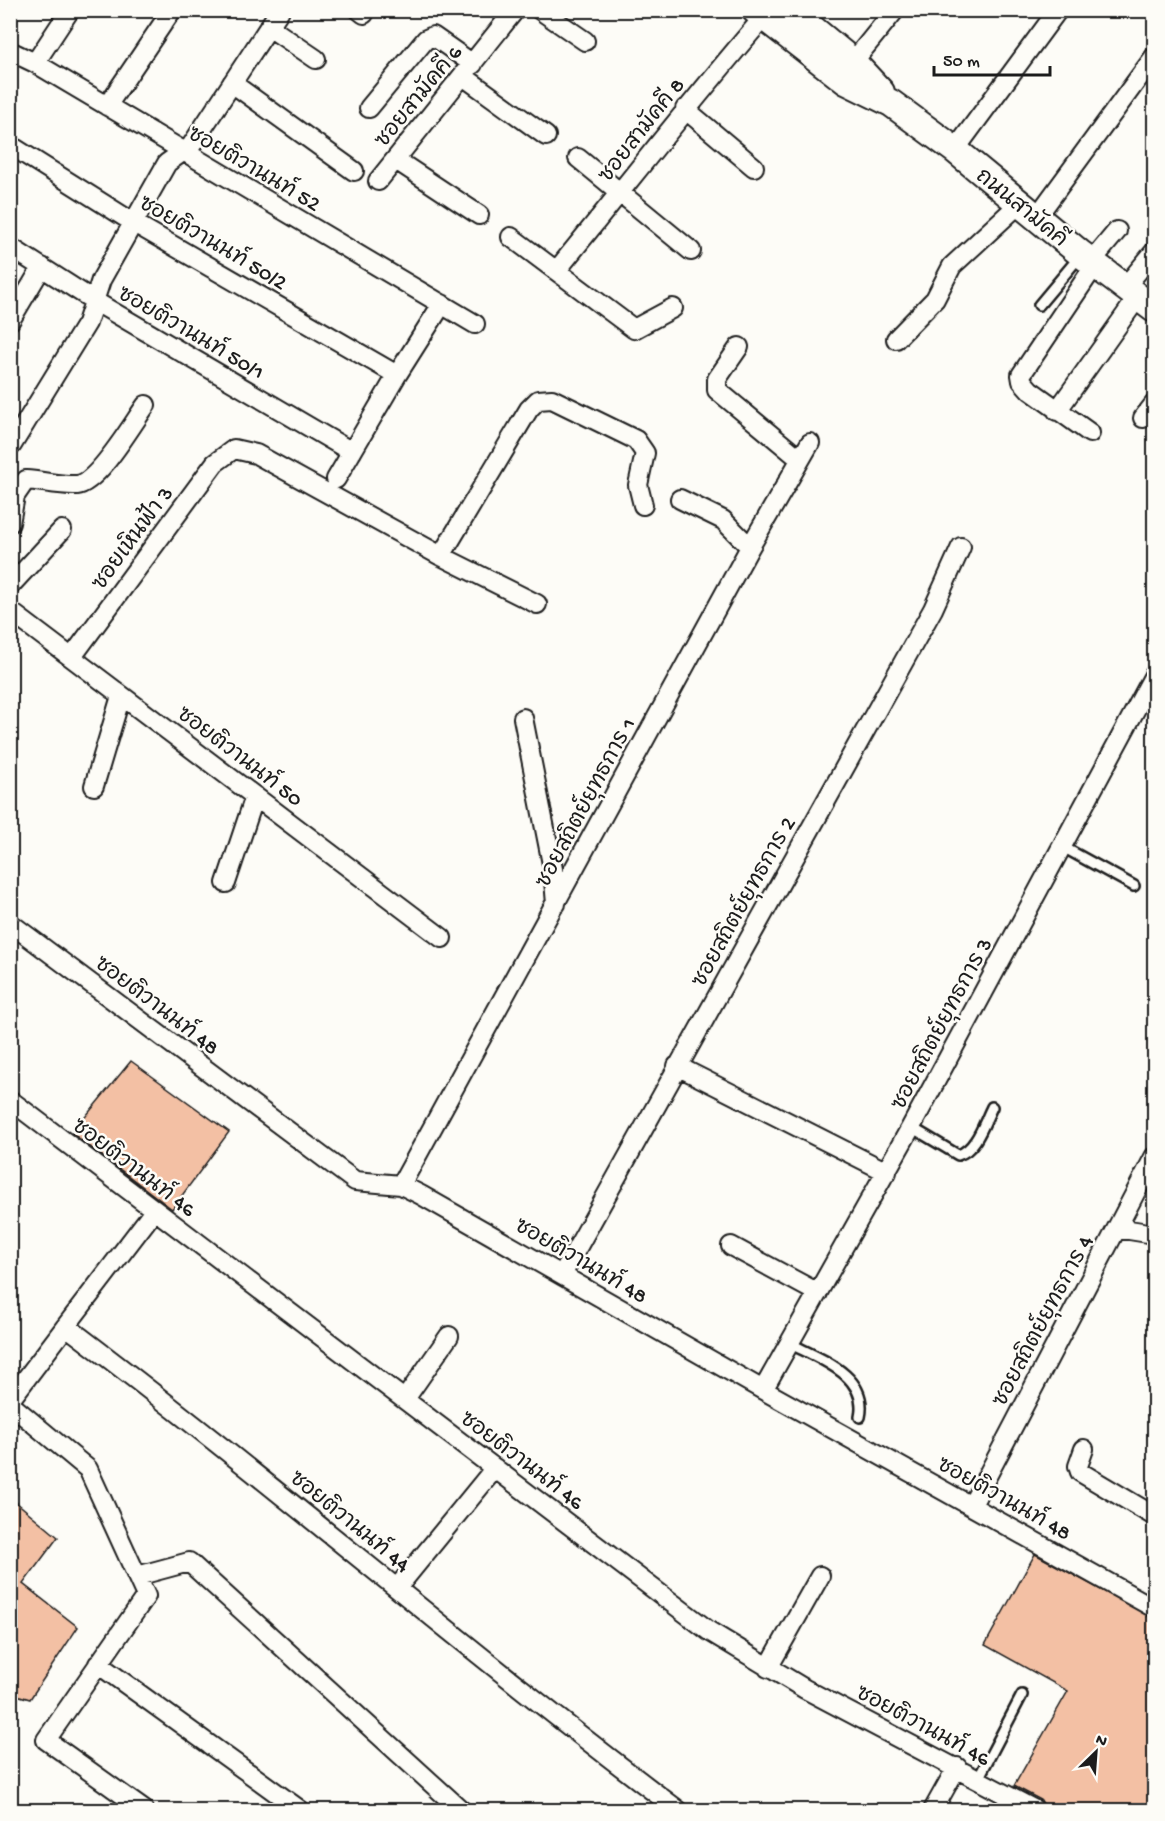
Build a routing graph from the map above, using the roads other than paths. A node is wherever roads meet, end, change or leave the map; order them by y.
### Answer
1 (70, 10) edge
2 (172, 10) edge
3 (280, 10) edge
4 (515, 10) edge
5 (540, 10) edge
6 (895, 10) edge
7 (1058, 10) edge
8 (759, 14) edge
9 (795, 14) edge
10 (269, 27) junction
11 (585, 41) dead end
12 (10, 51) edge
13 (1155, 57) edge
14 (315, 59) dead end
15 (853, 62) junction
16 (35, 63) junction
17 (468, 70) junction
18 (232, 83) junction
19 (891, 103) junction
20 (106, 106) junction
21 (369, 108) dead end
22 (684, 109) junction
23 (546, 136) dead end
24 (10, 145) edge
25 (955, 150) junction
26 (181, 152) junction
27 (578, 158) dead end
28 (396, 160) junction
29 (754, 167) dead end
30 (354, 171) dead end
31 (378, 181) dead end
32 (620, 194) junction
33 (1028, 211) junction
34 (479, 215) dead end
35 (134, 223) junction
36 (1117, 231) dead end
37 (511, 237) dead end
38 (10, 247) edge
39 (691, 251) dead end
40 (1155, 252) edge
41 (1089, 260) junction
42 (42, 267) junction
43 (557, 270) junction
44 (1139, 298) edge
45 (96, 302) junction
46 (442, 304) junction
47 (1039, 304) dead end
48 (673, 308) dead end
49 (10, 321) edge
50 (475, 324) dead end
51 (896, 339) dead end
52 (739, 347) dead end
53 (397, 375) junction
54 (146, 405) dead end
55 (1057, 411) junction
56 (1090, 433) dead end
57 (810, 443) dead end
58 (12, 445) dead end
59 (351, 452) junction
60 (800, 459) junction
61 (336, 479) dead end
62 (680, 498) dead end
63 (643, 505) dead end
64 (10, 523) edge
65 (62, 530) dead end
66 (750, 547) junction
67 (961, 547) dead end
68 (441, 556) junction
69 (10, 586) edge
70 (537, 604) dead end
71 (10, 611) edge
72 (72, 657) junction
73 (1155, 675) edge
74 (122, 696) junction
75 (523, 718) dead end
76 (94, 786) dead end
77 (255, 796) junction
78 (1063, 847) junction
79 (226, 883) dead end
80 (1134, 886) dead end
81 (556, 904) junction
82 (10, 923) edge
83 (442, 939) dead end
84 (678, 1066) junction
85 (10, 1100) edge
86 (992, 1107) dead end
87 (912, 1127) junction
88 (1155, 1157) edge
89 (886, 1172) junction
90 (401, 1185) junction
91 (154, 1211) junction
92 (1116, 1228) junction
93 (1155, 1234) edge
94 (731, 1246) dead end
95 (562, 1275) junction
96 (818, 1293) junction
97 (66, 1326) junction
98 (449, 1336) dead end
99 (789, 1343) junction
100 (763, 1390) junction
101 (405, 1399) junction
102 (10, 1402) edge
103 (860, 1417) dead end
104 (1084, 1449) dead end
105 (495, 1467) junction
106 (972, 1505) junction
107 (1155, 1516) edge
108 (137, 1576) junction
109 (820, 1576) dead end
110 (397, 1588) junction
111 (1155, 1608) edge
112 (98, 1664) junction
113 (768, 1668) junction
114 (1022, 1695) dead end
115 (957, 1767) junction
116 (978, 1779) junction
117 (144, 1810) edge
118 (300, 1810) edge
119 (461, 1810) edge
120 (678, 1810) edge
121 (933, 1810) edge
122 (1035, 1810) edge

1 - 16 street
2 - 20 street
3 - 10 street
4 - 17 street, ซอยสามัคคี 6
5 - 11 street
6 - 15 street
7 - 25 street
8 - 19 main road, ถนนสามัคคี
8 - 22 street, ซอยสามัคคี 8
9 - 15 main road, ถนนสามัคคี
10 - 14 street
10 - 18 street
12 - 16 street, ซอยติวานนท์ 52
13 - 33 street
15 - 19 main road, ถนนสามัคคี
16 - 20 street, ซอยติวานนท์ 52
17 - 21 street
17 - 23 street
17 - 28 street, ซอยสามัคคี 6
18 - 26 street
18 - 30 street
19 - 25 main road, ถนนสามัคคี
20 - 26 street, ซอยติวานนท์ 52
22 - 29 street
22 - 32 street, ซอยสามัคคี 8
24 - 35 street, ซอยติวานนท์ 50/2
25 - 33 main road, ถนนสามัคคี
26 - 35 street
26 - 46 street, ซอยติวานนท์ 52
27 - 32 street
28 - 31 street, ซอยสามัคคี 6
28 - 34 street
32 - 39 street
32 - 43 street, ซอยสามัคคี 8
33 - 41 main road, ถนนสามัคคี
33 - 51 street
35 - 45 street
35 - 53 street, ซอยติวานนท์ 50/2
36 - 41 street
37 - 43 street
38 - 42 street, ซอยติวานนท์ 50/1
40 - 44 street
41 - 44 main road, ถนนสามัคคี
41 - 47 lane
41 - 55 street
42 - 45 street, ซอยติวานนท์ 50/1
42 - 49 street
43 - 48 street
44 - 55 street
45 - 58 street
45 - 59 street, ซอยติวานนท์ 50/1
46 - 50 street, ซอยติวานนท์ 52
46 - 53 street
52 - 60 street
53 - 59 street
54 - 64 street
55 - 56 street
57 - 60 street, ซอยสถิตย์ยุทธการ 1
59 - 61 street
60 - 66 street, ซอยสถิตย์ยุทธการ 1
62 - 66 street
63 - 68 street
65 - 69 street
66 - 81 street, ซอยสถิตย์ยุทธการ 1
67 - 84 street, ซอยสถิตย์ยุทธการ 2
68 - 70 street
68 - 72 street, ซอยเหินฟ้า 3
71 - 72 street, ซอยติวานนท์ 50
72 - 74 street, ซอยติวานนท์ 50
73 - 78 street, ซอยสถิตย์ยุทธการ 3
74 - 76 street
74 - 77 street, ซอยติวานนท์ 50
75 - 81 street
77 - 79 street
77 - 83 street, ซอยติวานนท์ 50
78 - 80 lane
78 - 87 street, ซอยสถิตย์ยุทธการ 3
81 - 90 street, ซอยสถิตย์ยุทธการ 1
82 - 90 street, ซอยติวานนท์ 48
84 - 89 street
84 - 95 street, ซอยสถิตย์ยุทธการ 2
85 - 91 street, ซอยติวานนท์ 46
86 - 87 lane
87 - 89 street, ซอยสถิตย์ยุทธการ 3
88 - 92 street, ซอยสถิตย์ยุทธการ 4
89 - 96 street, ซอยสถิตย์ยุทธการ 3
90 - 95 street, ซอยติวานนท์ 48
91 - 97 street
91 - 101 street, ซอยติวานนท์ 46
92 - 93 street
92 - 106 street, ซอยสถิตย์ยุทธการ 4
94 - 96 street
95 - 100 street, ซอยติวานนท์ 48
96 - 99 street, ซอยสถิตย์ยุทธการ 3
97 - 102 street
97 - 110 street, ซอยติวานนท์ 44
98 - 101 street
99 - 100 street, ซอยสถิตย์ยุทธการ 3
99 - 103 lane
100 - 106 street, ซอยติวานนท์ 48
101 - 105 street, ซอยติวานนท์ 46
102 - 108 street
104 - 107 street
105 - 110 street
105 - 113 street, ซอยติวานนท์ 46
106 - 111 street, ซอยติวานนท์ 48
108 - 112 street
108 - 119 street
109 - 113 street
110 - 120 street, ซอยติวานนท์ 44
112 - 117 street
112 - 118 street
113 - 115 street, ซอยติวานนท์ 46
114 - 116 lane
115 - 116 street, ซอยติวานนท์ 46
115 - 121 street
116 - 122 street, ซอยติวานนท์ 46

